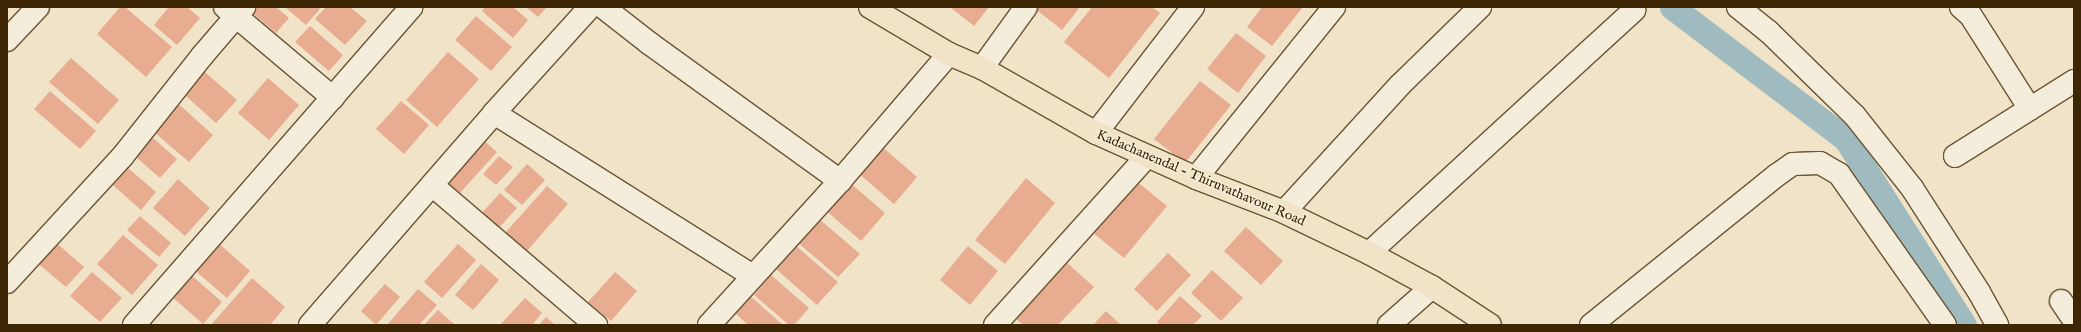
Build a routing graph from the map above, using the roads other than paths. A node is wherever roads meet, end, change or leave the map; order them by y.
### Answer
1 (38, 7) edge
2 (411, 7) edge
3 (590, 7) edge
4 (603, 7) edge
5 (1026, 7) edge
6 (1193, 7) edge
7 (1334, 7) edge
8 (1480, 7) edge
9 (1738, 7) edge
10 (1961, 7) edge
11 (873, 8) edge
12 (235, 10) edge
13 (1634, 10) dead end
14 (7, 40) edge
15 (950, 54) junction
16 (982, 68) junction
17 (2074, 81) edge
18 (333, 98) junction
19 (2030, 109) junction
20 (494, 113) junction
21 (1096, 133) junction
22 (1147, 156) junction
23 (1955, 156) dead end
24 (1196, 178) junction
25 (840, 181) junction
26 (432, 185) junction
27 (1284, 212) junction
28 (1369, 253) junction
29 (753, 276) junction
30 (7, 282) edge
31 (1432, 287) junction
32 (2061, 301) dead end
33 (2074, 320) edge
34 (134, 325) edge
35 (312, 325) edge
36 (596, 325) edge
37 (709, 325) edge
38 (995, 325) edge
39 (1389, 325) edge
40 (1490, 325) edge
41 (1591, 325) edge
42 (1946, 325) edge
43 (1997, 325) edge

1 - 14 street
2 - 18 street
3 - 20 street
4 - 25 street
5 - 16 street
6 - 21 street
7 - 24 street
8 - 27 street
9 - 43 street
10 - 19 street
11 - 15 main road, Kadachanendal - Thiruvathavour Road
12 - 18 street
12 - 30 street
13 - 28 street
15 - 16 main road, Kadachanendal - Thiruvathavour Road
15 - 25 street
16 - 21 main road, Kadachanendal - Thiruvathavour Road
17 - 19 street
18 - 34 street
19 - 23 street
20 - 26 street
20 - 29 street
21 - 22 main road, Kadachanendal - Thiruvathavour Road
22 - 24 main road, Kadachanendal - Thiruvathavour Road
22 - 38 street
24 - 27 main road, Kadachanendal - Thiruvathavour Road
25 - 29 street
26 - 35 street
26 - 36 street
27 - 28 main road, Kadachanendal - Thiruvathavour Road
28 - 31 main road, Kadachanendal - Thiruvathavour Road
29 - 37 street
31 - 39 street
31 - 40 main road, Kadachanendal - Thiruvathavour Road
32 - 33 street
41 - 42 street

